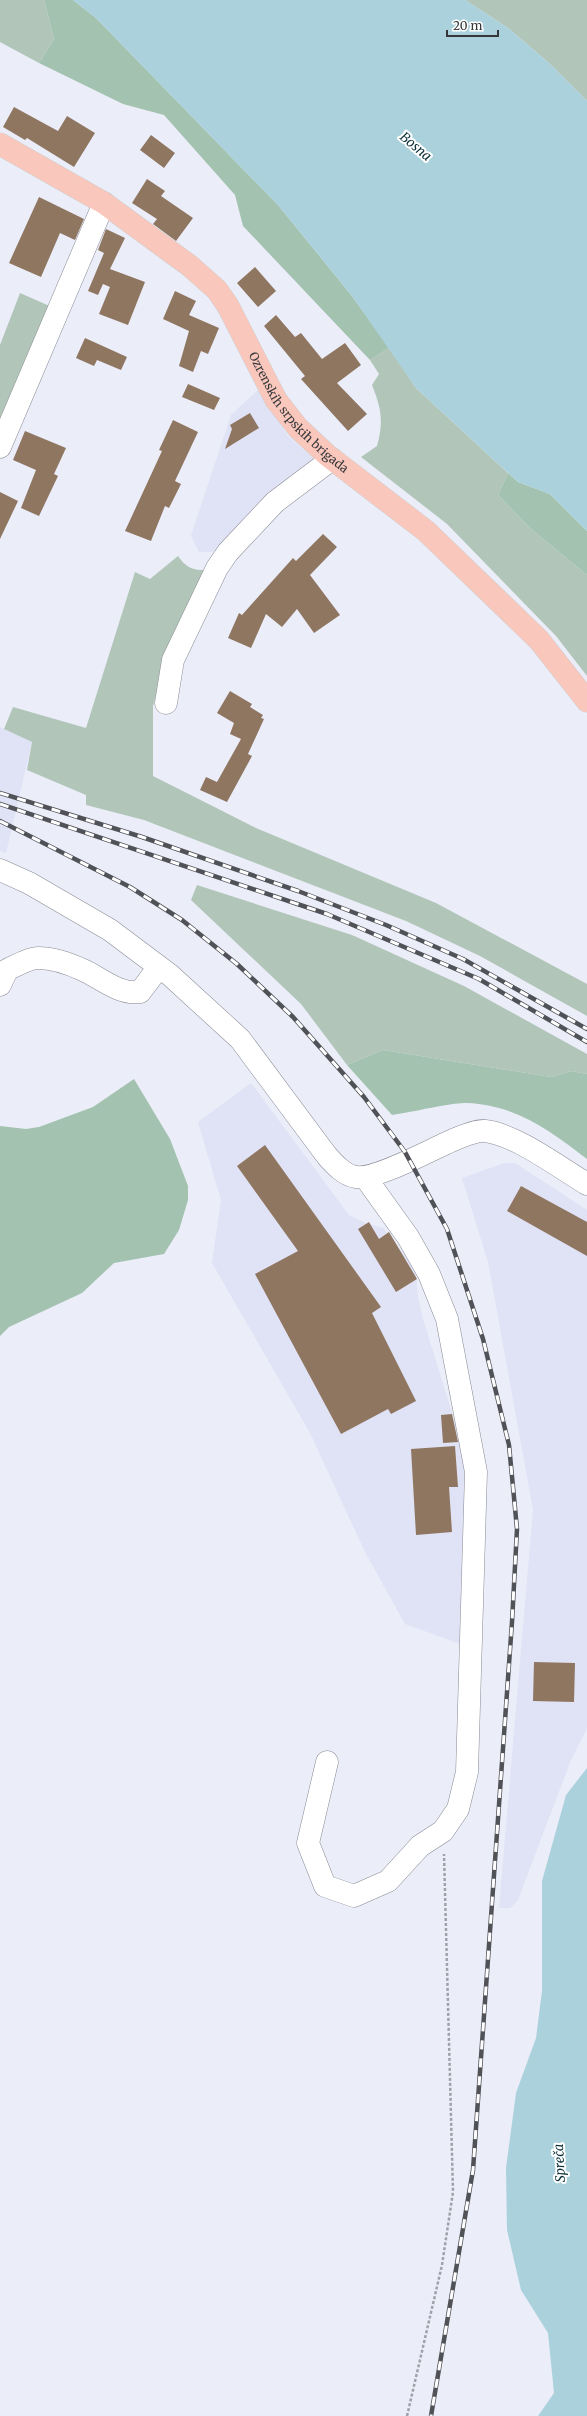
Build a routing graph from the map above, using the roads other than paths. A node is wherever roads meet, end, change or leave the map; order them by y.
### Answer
1 (0, 144) edge
2 (104, 203) junction
3 (0, 447) edge
4 (332, 458) junction
5 (587, 702) edge
6 (166, 703) dead end
7 (0, 870) edge
8 (159, 967) junction
9 (0, 985) edge
10 (365, 1177) junction
11 (587, 1184) edge
12 (327, 1762) dead end

1 - 2 main road, Ozrenskih srpskih brigada
2 - 3 street
2 - 4 main road, Ozrenskih srpskih brigada
4 - 5 main road, Ozrenskih srpskih brigada
4 - 6 street
7 - 8 street
8 - 9 street
8 - 10 street
10 - 11 street
10 - 12 street

